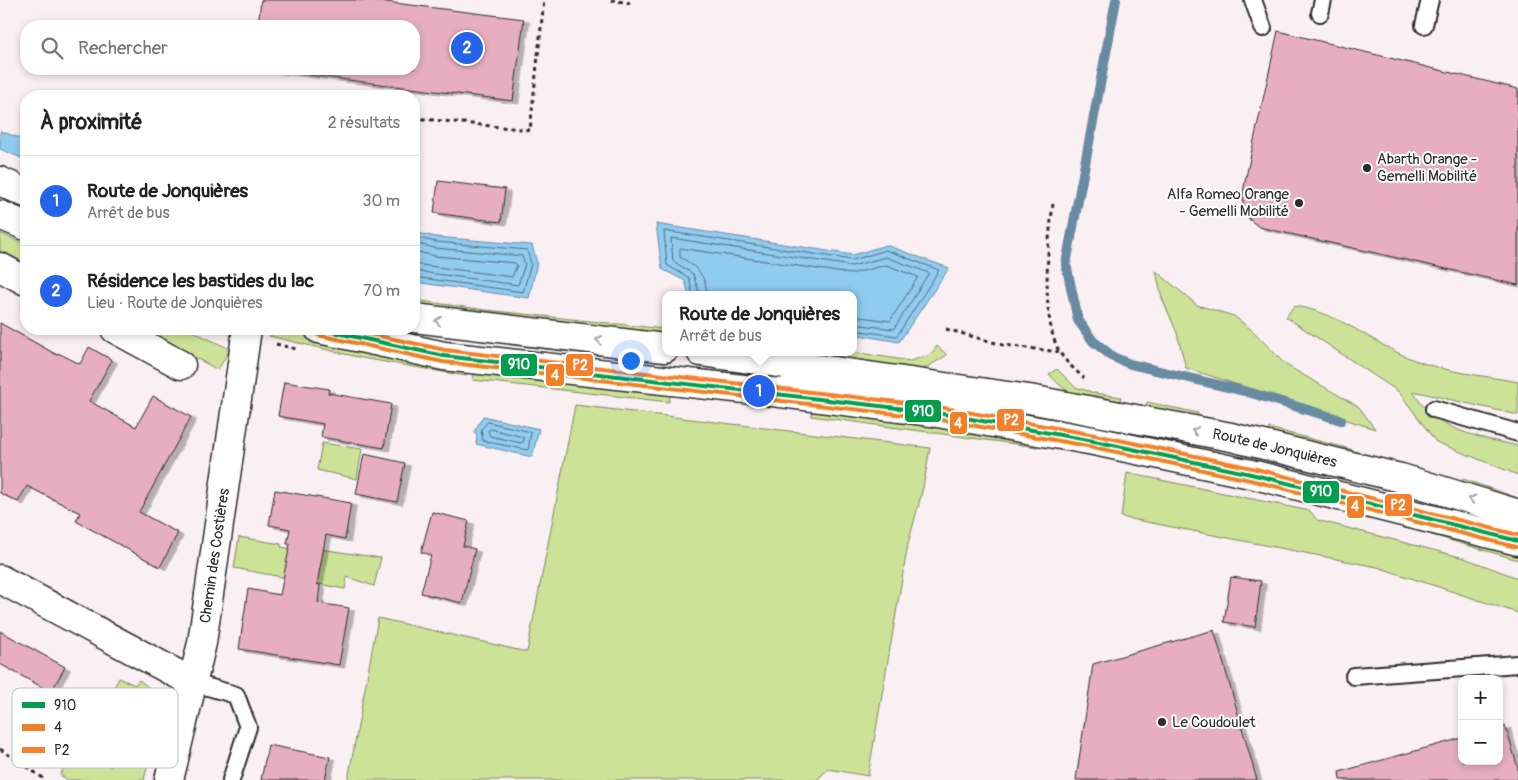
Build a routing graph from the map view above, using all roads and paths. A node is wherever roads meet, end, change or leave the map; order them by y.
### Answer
1 (544, 0) edge
2 (611, 0) edge
3 (1253, 0) edge
4 (1430, 0) edge
5 (630, 3) dead end
6 (1424, 25) dead end
7 (1263, 28) dead end
8 (420, 119) edge
9 (0, 181) edge
10 (20, 190) edge
11 (1053, 204) dead end
12 (0, 215) edge
13 (20, 223) edge
14 (0, 267) edge
15 (20, 278) edge
16 (420, 319) edge
17 (946, 329) dead end
18 (126, 335) edge
19 (246, 335) edge
20 (347, 335) edge
21 (274, 344) dead end
22 (662, 348) edge
23 (303, 351) dead end
24 (1060, 352) junction
25 (728, 356) edge
26 (181, 364) dead end
27 (1088, 380) dead end
28 (962, 390) junction
29 (781, 393) junction
30 (1029, 399) junction
31 (991, 406) junction
32 (1434, 409) dead end
33 (1518, 433) edge
34 (1094, 441) junction
35 (1518, 514) edge
36 (1518, 541) edge
37 (0, 579) edge
38 (1518, 664) edge
39 (1354, 676) dead end
40 (194, 683) junction
41 (178, 745) edge
42 (0, 749) edge
43 (12, 757) edge
44 (28, 768) edge
45 (46, 780) edge
46 (231, 780) edge

1 - 8 path
2 - 5 path
3 - 7 lane
4 - 6 lane
9 - 10 main road
11 - 24 path
12 - 13 main road
14 - 15 main road
22 -> 16 main road
17 - 24 path
18 - 26 main road
19 - 40 main road, Chemin des Costières
20 - 29 main road, Route de Jonquières
21 - 23 path
24 - 27 path
25 - 28 main road, Route de Jonquières
28 - 30 main road, Route de Jonquières
28 - 31 main road
29 - 31 main road, Route de Jonquières
29 - 34 main road, Route de Jonquières
30 - 31 main road, Route de Jonquières
35 -> 30 main road, Route de Jonquières
31 - 34 main road
32 - 33 lane
34 - 36 main road, Route de Jonquières
37 - 40 main road
38 - 39 lane
40 - 41 main road, Chemin des Costières
40 - 46 lane
42 - 43 path
44 - 45 path

